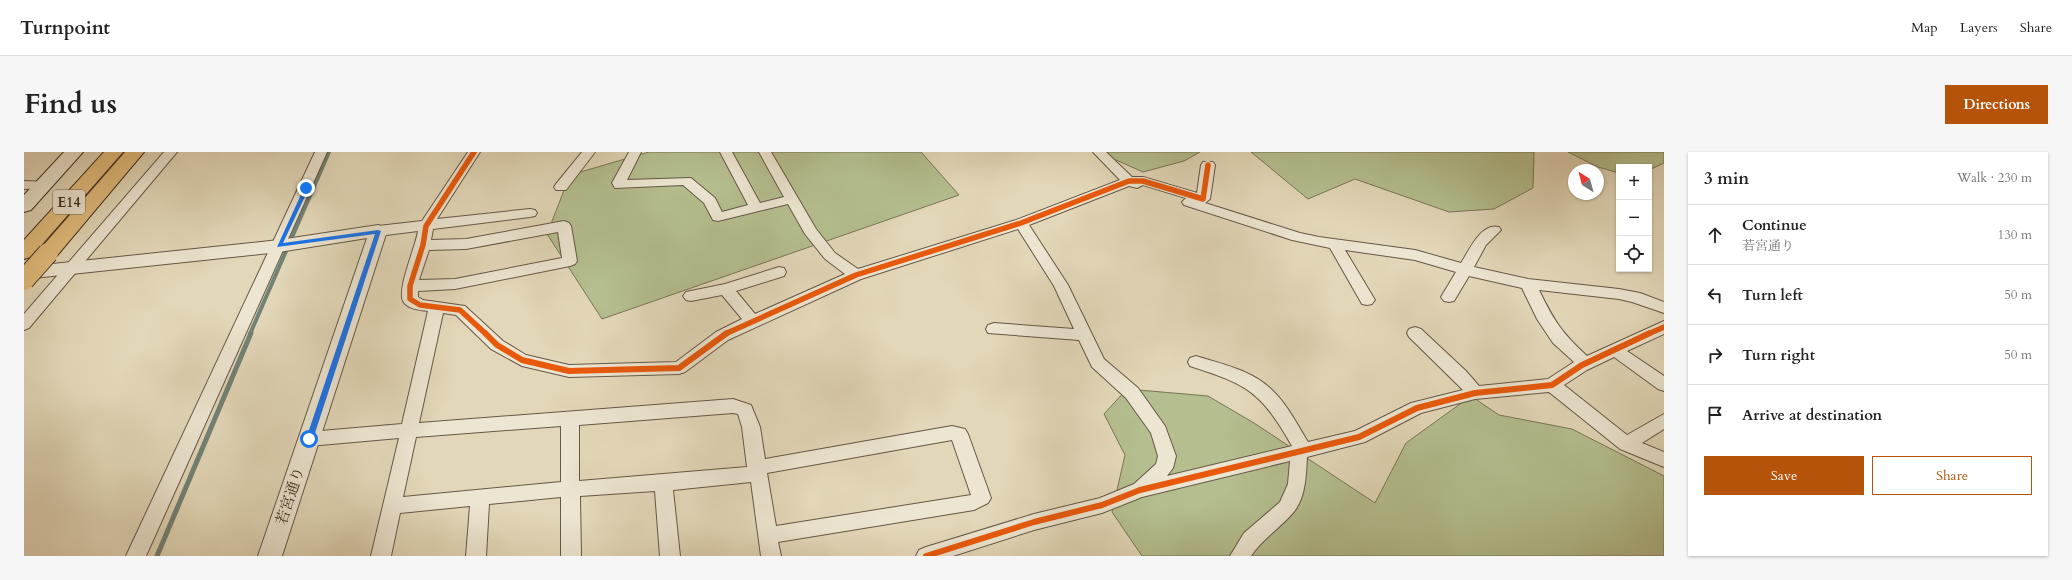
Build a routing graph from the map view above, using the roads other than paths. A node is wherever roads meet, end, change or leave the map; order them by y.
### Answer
1 (74, 152) edge
2 (114, 152) edge
3 (135, 152) edge
4 (171, 152) edge
5 (322, 152) edge
6 (474, 152) edge
7 (589, 152) edge
8 (635, 152) edge
9 (726, 152) edge
10 (765, 152) edge
11 (1099, 152) edge
12 (1208, 166) dead end
13 (1129, 181) junction
14 (24, 185) edge
15 (44, 185) junction
16 (561, 187) dead end
17 (793, 199) junction
18 (24, 206) edge
19 (756, 208) junction
20 (530, 213) dead end
21 (1021, 222) junction
22 (426, 226) junction
23 (1494, 230) dead end
24 (378, 231) junction
25 (1335, 244) junction
26 (424, 245) junction
27 (279, 246) junction
28 (24, 252) edge
29 (71, 267) junction
30 (1465, 269) junction
31 (779, 272) dead end
32 (24, 273) edge
33 (856, 275) junction
34 (24, 280) edge
35 (1528, 284) junction
36 (410, 286) junction
37 (726, 289) junction
38 (691, 296) dead end
39 (1449, 297) dead end
40 (1367, 300) dead end
41 (437, 307) junction
42 (1664, 308) edge
43 (752, 321) junction
44 (24, 324) edge
45 (1664, 327) edge
46 (994, 329) dead end
47 (1415, 333) dead end
48 (1083, 335) junction
49 (1615, 350) junction
50 (1196, 362) dead end
51 (1586, 364) junction
52 (1552, 385) junction
53 (1664, 385) edge
54 (1475, 393) junction
55 (570, 420) junction
56 (1664, 421) edge
57 (409, 430) junction
58 (309, 439) junction
59 (1626, 444) junction
60 (1301, 452) junction
61 (1664, 460) edge
62 (756, 471) junction
63 (663, 483) junction
64 (570, 489) junction
65 (1140, 490) junction
66 (480, 497) junction
67 (392, 506) junction
68 (768, 535) junction
69 (136, 556) edge
70 (270, 556) edge
71 (381, 556) edge
72 (476, 556) edge
73 (571, 556) edge
74 (670, 556) edge
75 (771, 556) edge
76 (926, 556) edge
77 (1240, 556) edge

1 - 15 main road
2 - 28 highway, E14
3 - 34 highway, E14, bridge
4 - 29 street
5 - 27 street
6 - 22 street
7 - 16 street
8 - 19 street
9 - 19 street
10 - 17 street
11 - 13 street
12 - 13 street
13 - 21 street
13 - 25 street
14 - 15 street
15 - 18 main road
17 - 19 street
17 - 33 street
20 - 22 street
21 - 33 street
21 - 48 street
22 - 24 street
22 - 26 street
23 - 30 street
24 - 27 street
24 - 58 street, 若宮通り
25 - 30 street
25 - 40 street
26 - 36 street
26 - 36 street
27 - 29 street
27 - 69 street
29 - 32 street
29 - 44 street
30 - 35 street
30 - 39 street
31 - 37 street
33 - 43 street
35 - 42 street
35 - 51 street
36 - 41 street
37 - 38 street
37 - 43 street
41 - 43 street
41 - 57 street
45 - 49 street
46 - 48 street
47 - 54 street
48 - 65 street
49 - 51 street
49 - 53 street
50 - 60 street
51 - 52 street
52 - 54 street
52 - 59 street
54 - 60 street
55 - 57 street
55 - 62 street
55 - 64 street
56 - 59 street
57 - 58 street
57 - 67 street
58 - 70 street, 若宮通り
59 - 61 street
60 - 65 street
60 - 77 street
62 - 63 street
62 - 68 street
62 - 68 street
63 - 64 street
63 - 74 street
64 - 66 street
64 - 73 street
65 - 76 street
66 - 67 street
66 - 72 street
67 - 71 street
68 - 75 street

